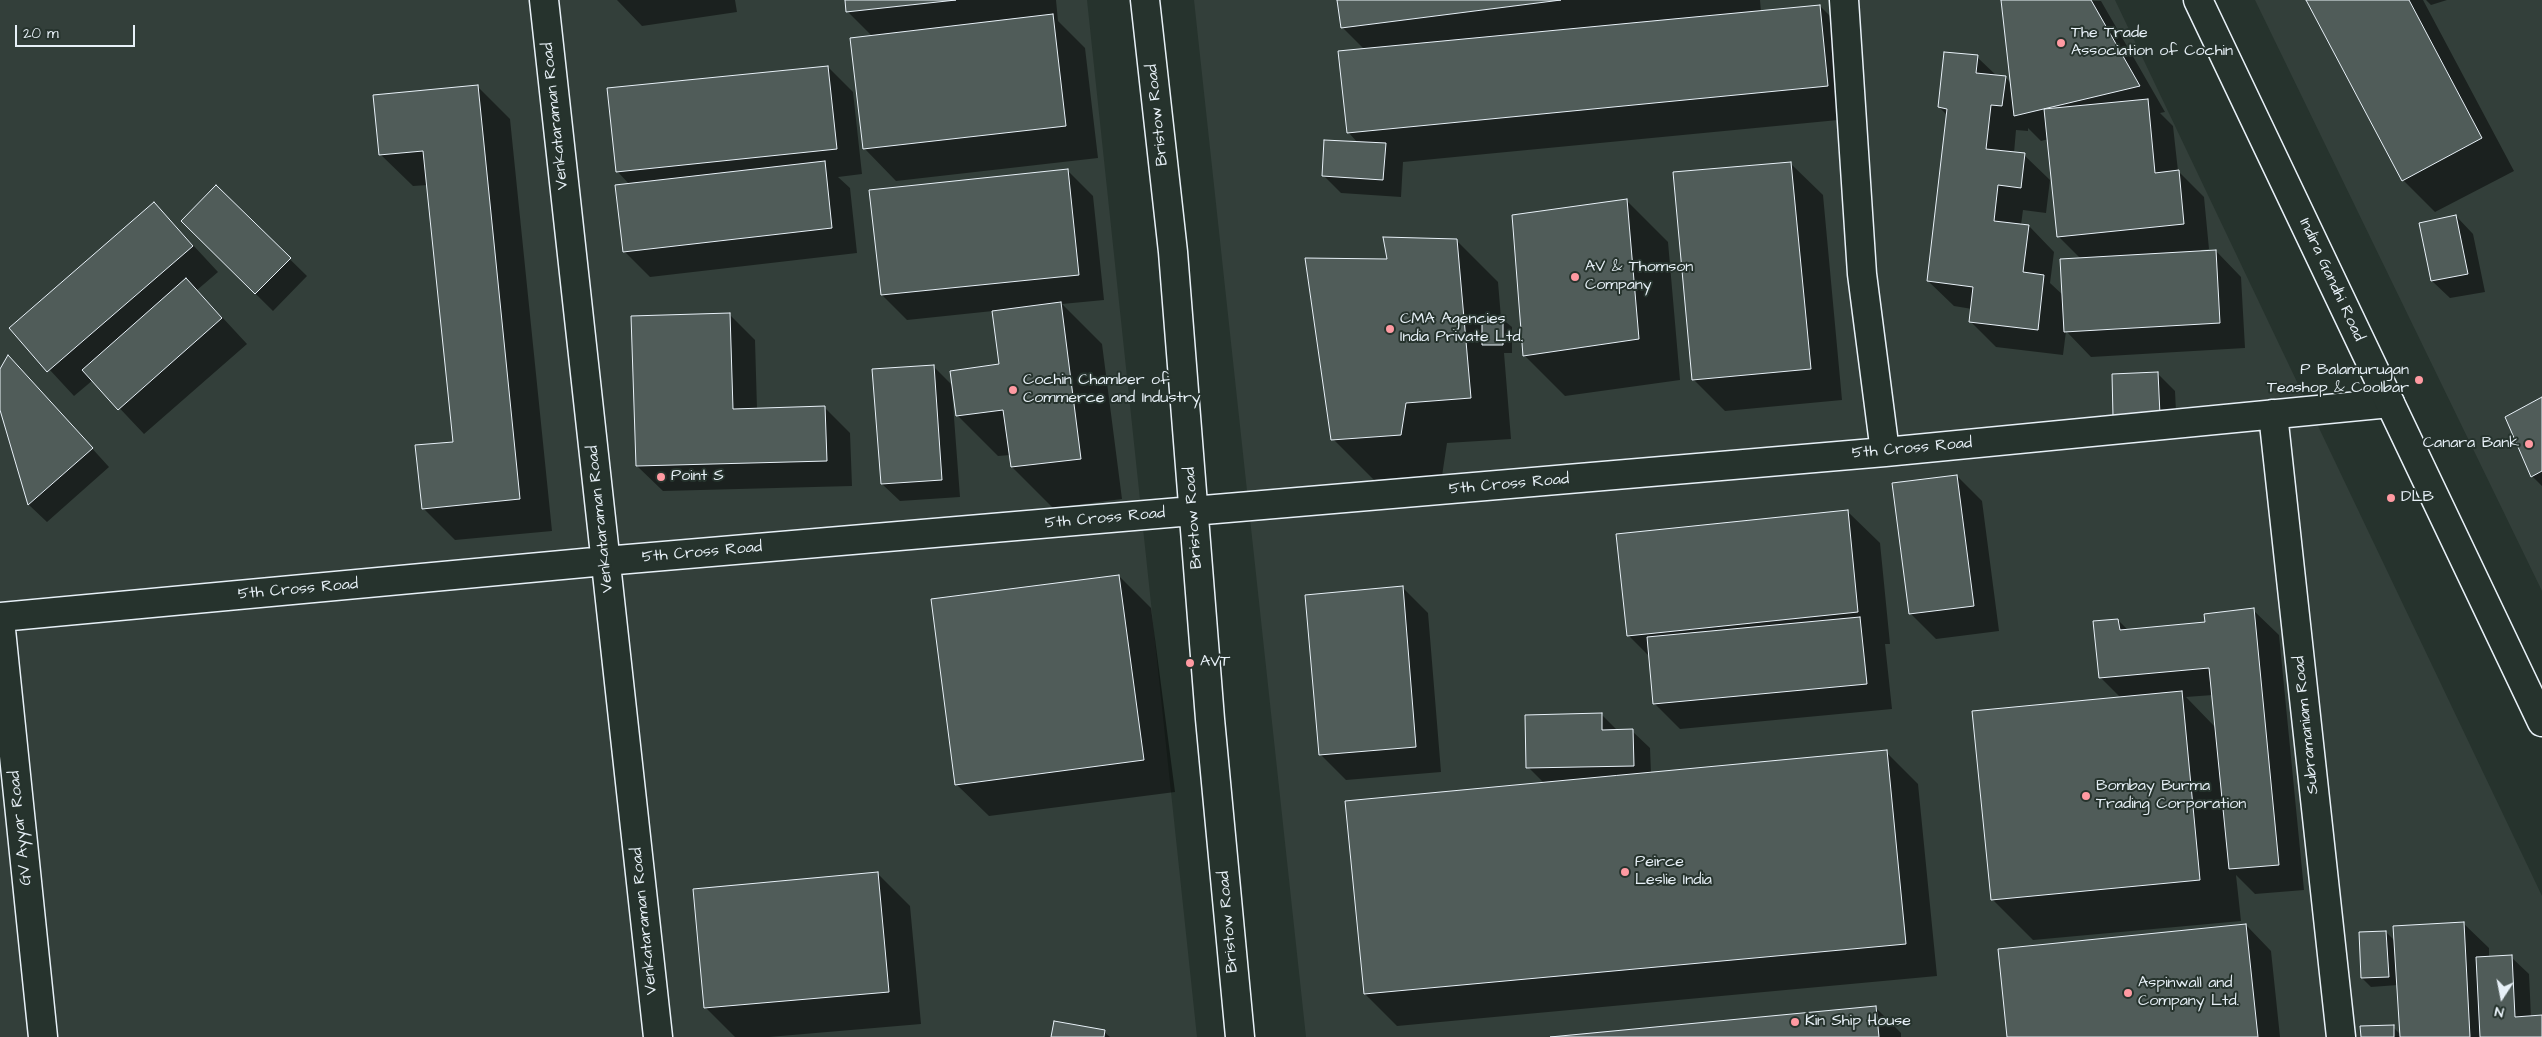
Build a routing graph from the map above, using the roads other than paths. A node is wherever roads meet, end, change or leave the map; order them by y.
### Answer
1 (544, 0) edge
2 (1145, 0) edge
3 (1844, 0) edge
4 (2198, 0) edge
5 (2390, 403) junction
6 (2273, 414) junction
7 (1885, 452) junction
8 (1194, 512) junction
9 (605, 561) junction
10 (0, 618) edge
11 (2542, 722) edge
12 (43, 1037) edge
13 (658, 1037) edge
14 (1240, 1037) edge
15 (2340, 1037) edge

1 - 9 main road, Venkataraman Road
2 - 8 main road, Bristow Road
3 - 7 main road
4 - 5 main road, Indira Gandhi Road
5 - 6 main road, 5th Cross Road
5 - 11 main road, Indira Gandhi Road
6 - 7 main road, 5th Cross Road
6 - 15 main road, Subramaniam Road
7 - 8 main road, 5th Cross Road
8 - 9 main road, 5th Cross Road
8 - 14 main road, Bristow Road
9 - 10 main road, 5th Cross Road
9 - 13 main road, Venkataraman Road
10 - 12 main road, GV Ayyar Road

